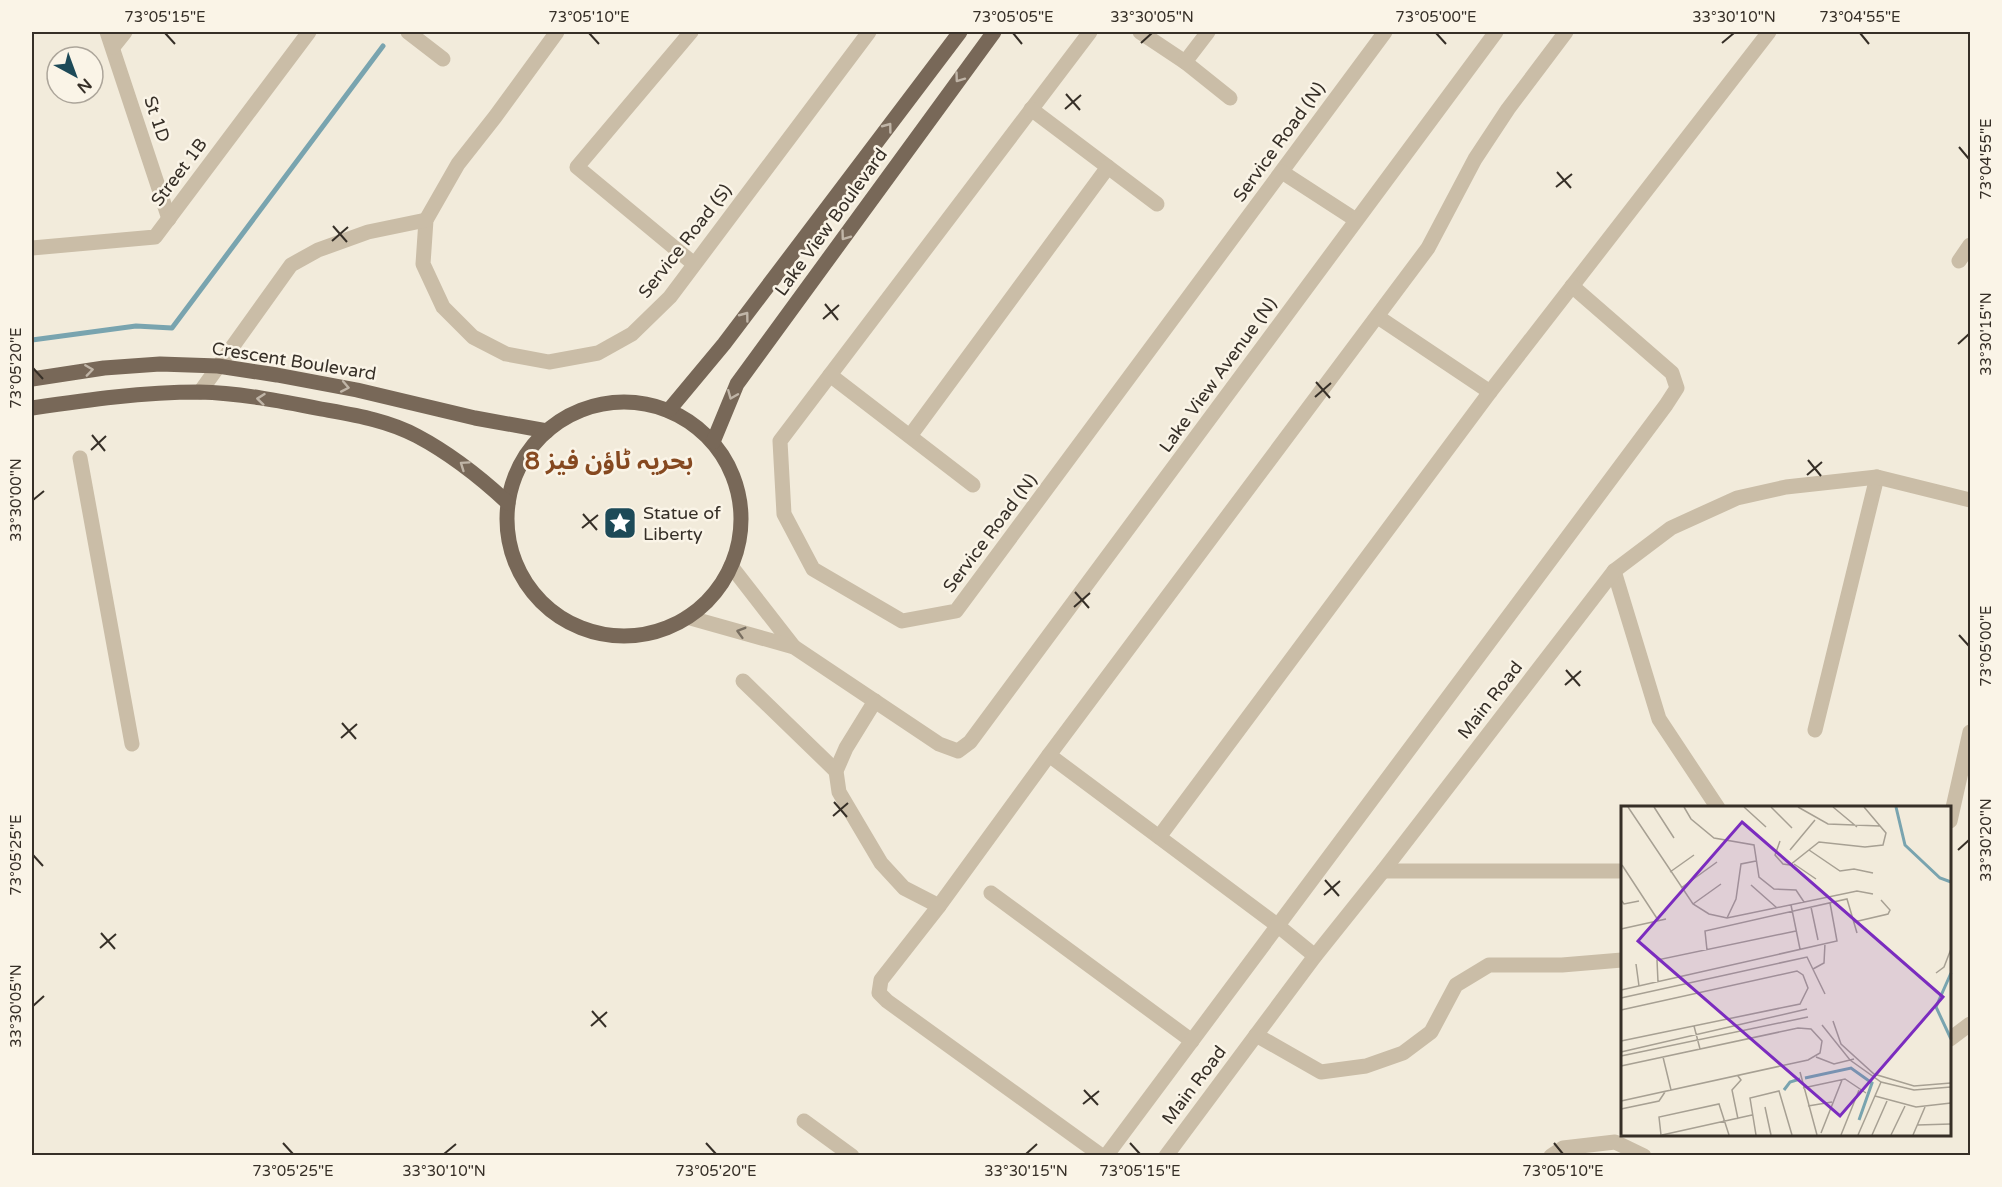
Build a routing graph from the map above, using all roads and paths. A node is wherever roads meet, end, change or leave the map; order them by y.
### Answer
1 (107, 32) edge
2 (125, 32) edge
3 (309, 32) edge
4 (408, 32) edge
5 (557, 32) edge
6 (691, 32) edge
7 (869, 32) edge
8 (960, 32) edge
9 (994, 32) edge
10 (1090, 32) edge
11 (1140, 32) edge
12 (1208, 32) edge
13 (1385, 32) edge
14 (1496, 32) edge
15 (1566, 32) edge
16 (1769, 32) edge
17 (113, 47) junction
18 (442, 59) dead end
19 (1185, 62) junction
20 (1230, 98) dead end
21 (1031, 109) junction
22 (1108, 167) junction
23 (1282, 172) junction
24 (1157, 204) dead end
25 (169, 219) junction
26 (426, 220) junction
27 (1356, 220) junction
28 (1971, 245) edge
29 (32, 248) edge
30 (1959, 261) dead end
31 (694, 264) junction
32 (1572, 286) junction
33 (1378, 317) junction
34 (218, 366) junction
35 (830, 375) junction
36 (32, 379) edge
37 (201, 392) junction
38 (1490, 392) junction
39 (32, 408) edge
40 (669, 411) junction
41 (547, 431) junction
42 (910, 436) junction
43 (713, 442) junction
44 (80, 458) dead end
45 (1877, 477) junction
46 (973, 486) dead end
47 (1971, 500) edge
48 (508, 503) junction
49 (731, 566) junction
50 (1614, 571) junction
51 (687, 617) junction
52 (794, 647) junction
53 (743, 681) dead end
54 (875, 701) junction
55 (1815, 730) dead end
56 (1971, 732) edge
57 (132, 744) dead end
58 (1049, 755) junction
59 (836, 771) junction
60 (1717, 806) edge
61 (1951, 817) edge
62 (1159, 837) junction
63 (1383, 871) junction
64 (1621, 871) edge
65 (991, 893) dead end
66 (939, 906) junction
67 (1277, 925) junction
68 (1315, 956) junction
69 (1621, 960) edge
70 (1971, 1024) edge
71 (1256, 1035) junction
72 (1951, 1038) edge
73 (1192, 1041) junction
74 (804, 1121) dead end
75 (852, 1155) edge
76 (1102, 1155) edge
77 (1106, 1155) edge
78 (1166, 1155) edge
79 (1551, 1155) edge
80 (1644, 1155) edge

1 - 17 street, St 1D
2 - 17 street
3 - 25 street, Street 1B
4 - 18 street
5 - 26 street, Service Road (S)
6 - 31 street
7 - 31 street, Service Road (S)
40 -> 8 main road, Lake View Boulevard
9 -> 43 main road, Lake View Boulevard
10 - 21 street, Service Road (N)
11 - 19 street
12 - 19 street
13 - 23 street, Service Road (N)
14 - 27 street, Lake View Avenue (N)
15 - 33 street
16 - 32 street
17 - 25 street, St 1D
19 - 20 street
21 - 22 street
21 - 35 street, Service Road (N)
22 - 24 street
22 - 42 street
23 - 27 street
23 - 35 street, Service Road (N)
25 - 29 street, Street 1B
26 - 31 street, Service Road (S)
26 - 34 street
27 - 54 street, Lake View Avenue (N)
28 - 30 street
32 - 38 street
32 - 67 street
33 - 38 street
33 - 58 street
36 -> 34 main road, Crescent Boulevard
34 - 37 street
34 -> 41 main road, Crescent Boulevard
35 - 42 street
37 - 39 main road
48 -> 37 main road
38 - 62 street
40 - 41 main road
40 - 43 main road
41 - 48 main road
42 - 46 street
43 - 49 main road
44 - 57 street
45 - 47 street, Main Road
45 - 50 street, Main Road
45 - 55 street
48 - 51 main road
49 - 51 main road
49 - 52 street
50 - 60 street
50 - 63 street, Main Road
52 -> 51 street
52 - 54 street
53 - 59 street
54 - 59 street
56 - 61 street
58 - 62 street
58 - 66 street
59 - 66 street
62 - 67 street
63 - 64 street
63 - 68 street, Main Road
65 - 73 street
66 - 76 street
67 - 68 street
67 - 73 street
68 - 71 street, Main Road
69 - 71 street
70 - 72 street
71 - 78 street, Main Road
73 - 77 street
74 - 75 street
79 - 80 street

